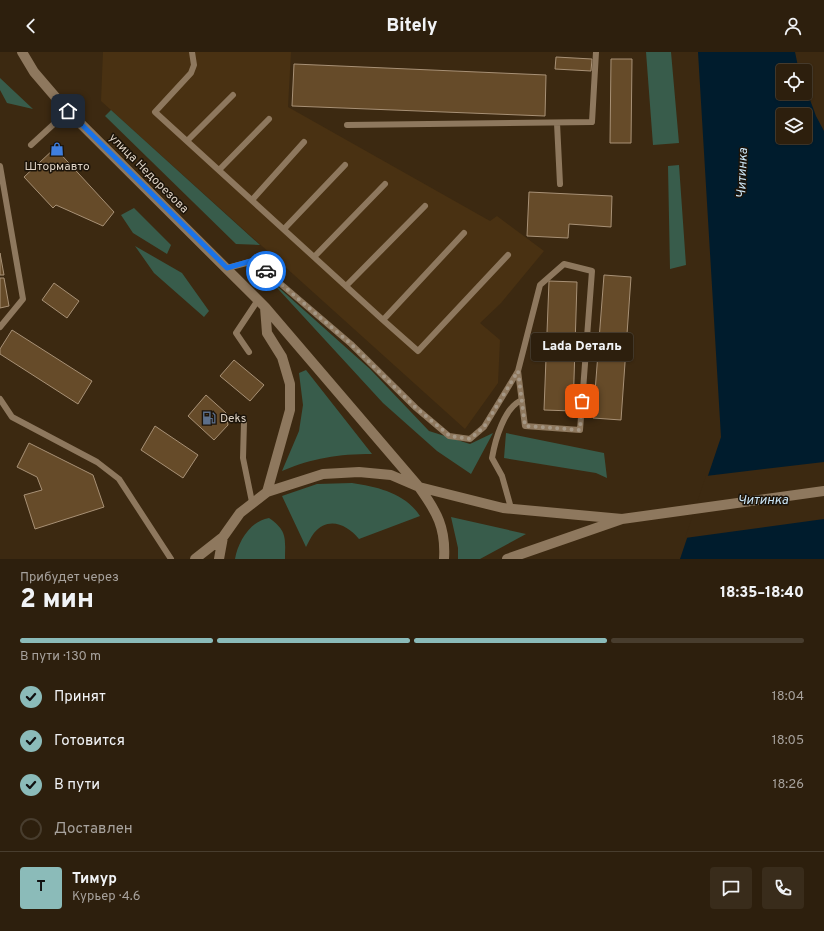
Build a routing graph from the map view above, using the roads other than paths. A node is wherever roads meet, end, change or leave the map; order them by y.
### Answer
1 (22, 52) edge
2 (192, 52) edge
3 (596, 52) edge
4 (232, 94) dead end
5 (68, 111) junction
6 (269, 119) dead end
7 (557, 123) junction
8 (347, 125) dead end
9 (187, 141) junction
10 (304, 142) dead end
11 (31, 145) dead end
12 (345, 165) dead end
13 (0, 166) edge
14 (219, 170) junction
15 (385, 184) dead end
16 (560, 184) dead end
17 (252, 200) junction
18 (426, 206) dead end
19 (284, 229) junction
20 (464, 233) dead end
21 (508, 255) dead end
22 (314, 257) junction
23 (227, 268) junction
24 (346, 286) junction
25 (258, 300) junction
26 (266, 307) junction
27 (383, 320) junction
28 (0, 327) edge
29 (249, 352) dead end
30 (518, 371) junction
31 (0, 398) edge
32 (522, 400) junction
33 (244, 422) dead end
34 (419, 487) junction
35 (824, 491) edge
36 (268, 492) junction
37 (252, 502) junction
38 (511, 508) junction
39 (622, 519) junction
40 (223, 537) junction
41 (171, 559) edge
42 (195, 559) edge
43 (220, 559) edge
44 (444, 559) edge
45 (507, 559) edge

1 - 5 main road, улица Недорезова
2 - 9 lane
3 - 7 lane
4 - 9 lane
5 - 11 lane
5 - 23 main road, улица Недорезова
6 - 14 lane
7 - 8 lane
7 - 16 lane
9 - 14 lane
10 - 17 lane
12 - 19 lane
13 - 28 lane
14 - 17 lane
15 - 22 lane
17 - 19 lane
18 - 24 lane
19 - 22 lane
20 - 27 lane
21 - 27 lane
22 - 24 lane
23 - 25 main road, улица Недорезова
23 - 30 lane
24 - 27 lane
25 - 26 main road, улица Недорезова
25 - 29 lane
26 - 34 main road, улица Недорезова
26 - 36 main road
30 - 32 lane
30 - 32 lane
31 - 41 lane
32 - 38 lane
33 - 37 lane
34 - 36 main road
34 - 38 main road
34 - 44 main road, улица Недорезова
35 - 39 main road
36 - 37 main road
37 - 40 main road
38 - 39 main road
39 - 45 main road
40 - 42 main road
40 - 43 main road

